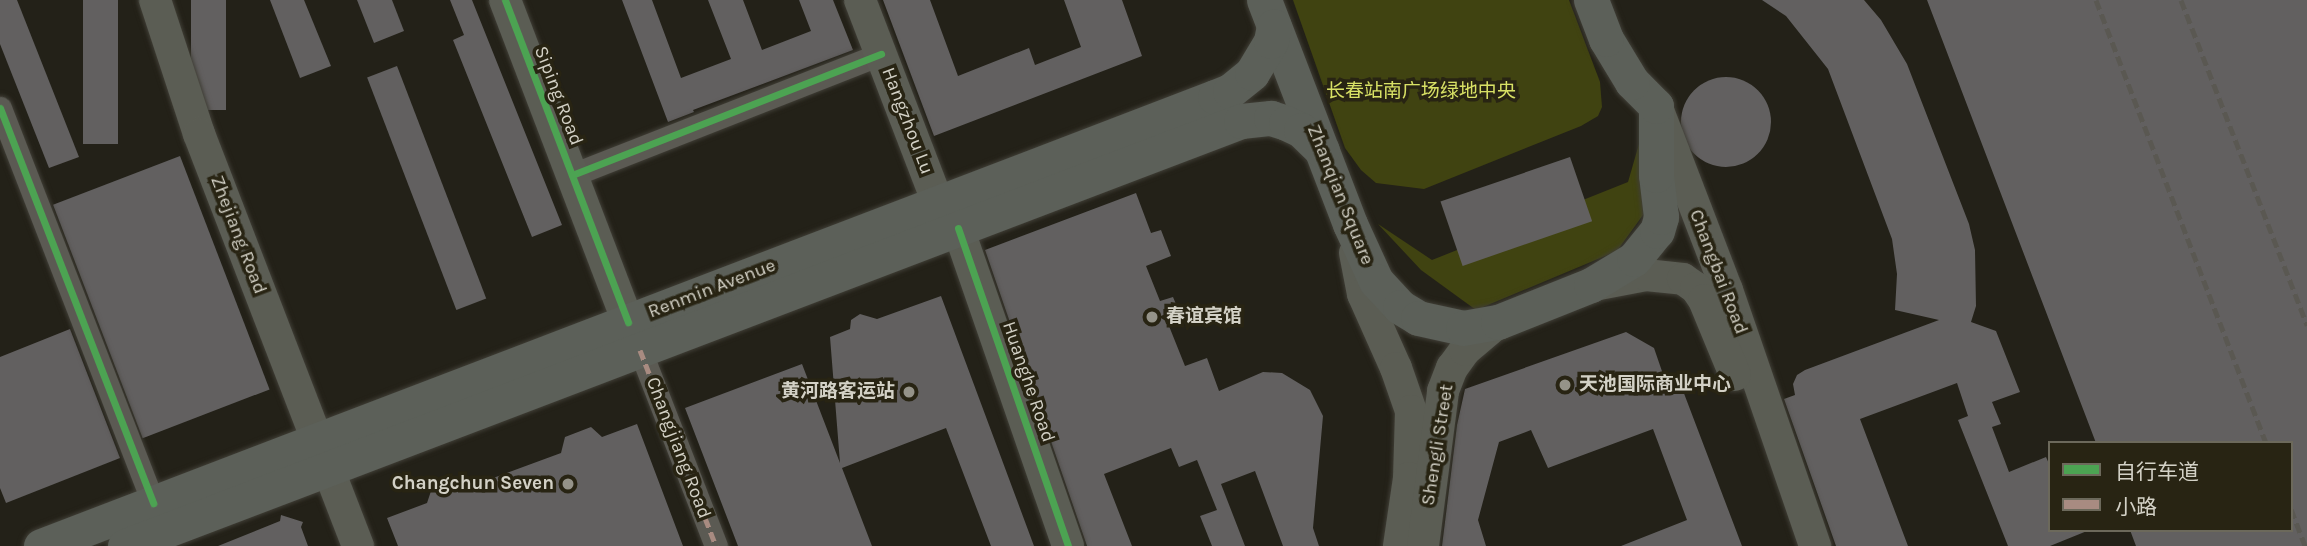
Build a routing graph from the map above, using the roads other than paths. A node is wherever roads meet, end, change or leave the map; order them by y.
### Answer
1 (155, 0) edge
2 (505, 0) edge
3 (860, 0) edge
4 (1591, 0) edge
5 (1616, 0) edge
6 (1269, 13) edge
7 (881, 54) junction
8 (1656, 106) junction
9 (0, 108) edge
10 (1322, 150) junction
11 (572, 175) junction
12 (948, 216) junction
13 (1350, 224) junction
14 (1591, 285) junction
15 (1498, 323) junction
16 (634, 336) junction
17 (323, 454) junction
18 (153, 503) junction
19 (41, 546) edge
20 (125, 546) edge
21 (358, 546) edge
22 (716, 546) edge
23 (1068, 546) edge
24 (1399, 546) edge
25 (1423, 546) edge
26 (1801, 546) edge
27 (1815, 546) edge

1 - 17 main road, Zhejiang Road
2 - 11 main road, Siping Road
3 - 7 main road, Hangzhou Lu
4 - 8 main road
5 - 8 main road, Changbai Road
6 - 10 main road, Zhanqian Square
6 - 12 main road, Renmin Avenue
7 - 11 street
7 - 12 main road, Hangzhou Lu
8 - 14 main road, Zhanqian Square
8 - 27 main road, Changbai Road
9 - 18 street
10 - 12 main road, Renmin Avenue
10 - 13 main road, Zhanqian Square
11 - 16 main road, Siping Road
12 - 16 main road, Renmin Avenue
12 - 23 main road, Huanghe Road
13 - 15 main road, Zhanqian Square
13 - 24 main road, Shengli Street
14 - 15 main road, Zhanqian Square
14 - 26 main road, Changbai Road
15 - 25 main road, Shengli Street
16 - 17 main road, Renmin Avenue
16 - 22 street, Changjiang Road
17 - 18 main road, Renmin Avenue
17 - 20 main road, Renmin Avenue
17 - 21 main road, Zhejiang Road
18 - 19 main road, Renmin Avenue

